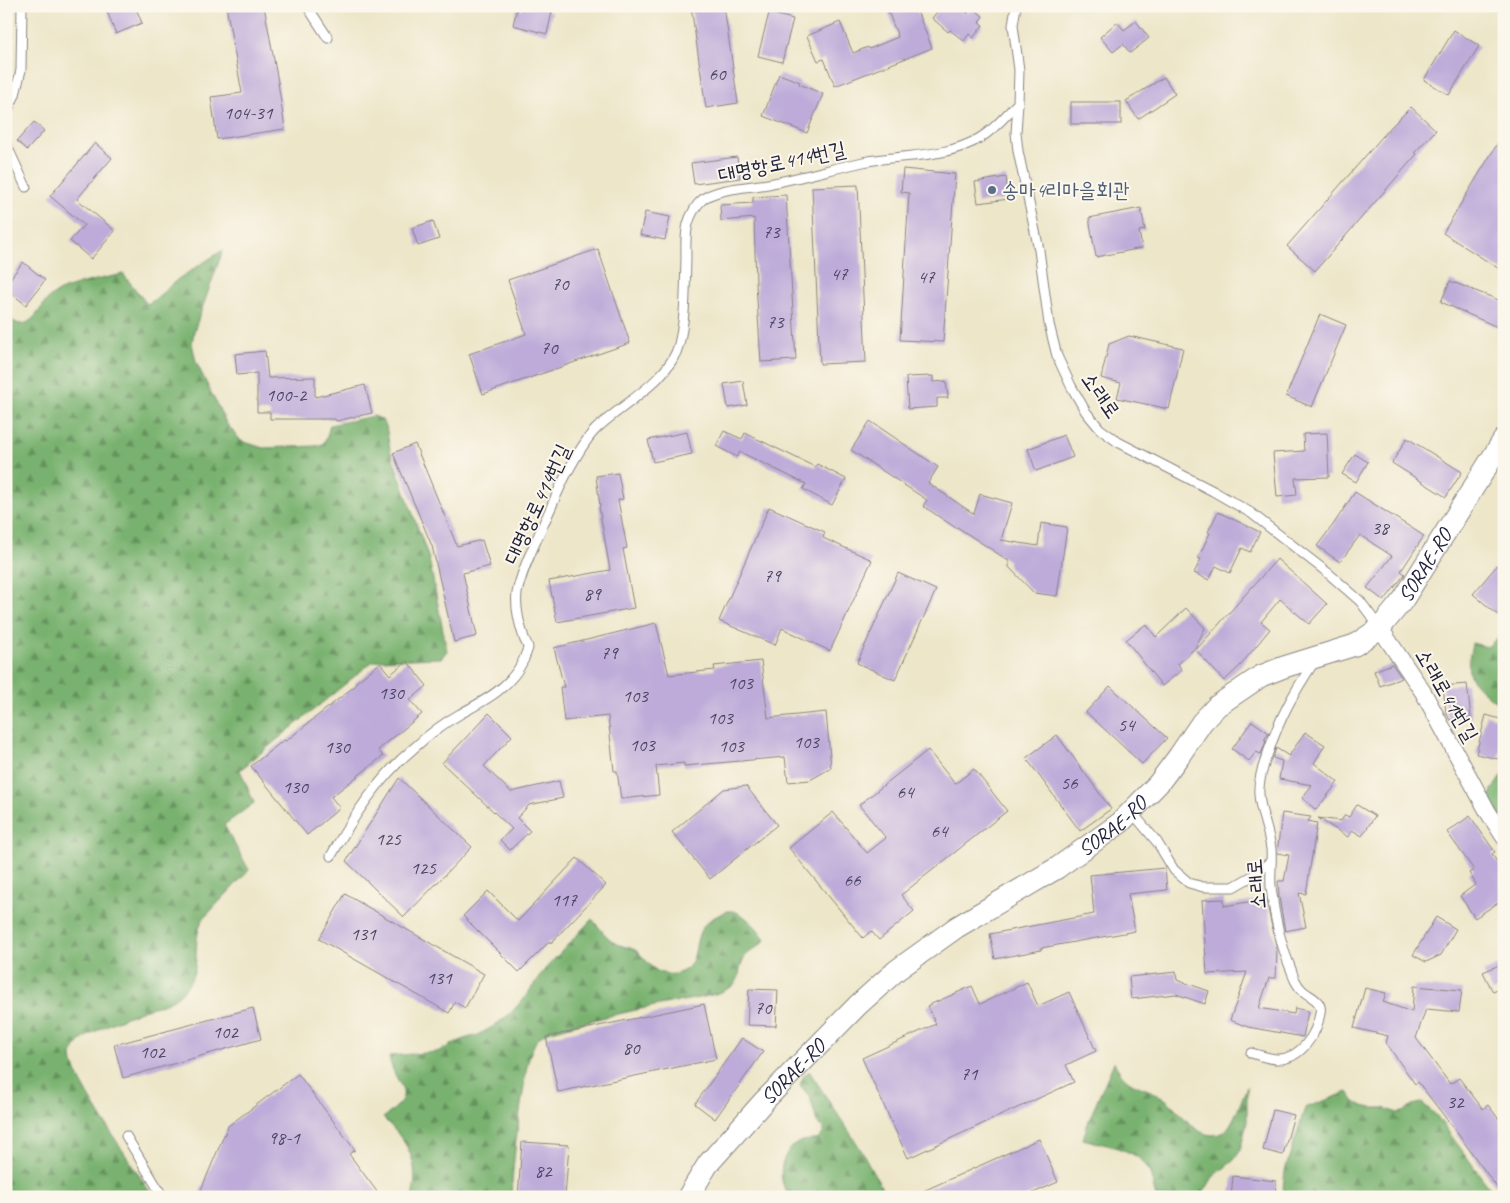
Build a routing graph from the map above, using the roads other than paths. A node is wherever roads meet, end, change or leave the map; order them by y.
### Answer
1 (22, 6) edge
2 (307, 6) edge
3 (1016, 6) edge
4 (328, 38) dead end
5 (1018, 103) junction
6 (6, 113) edge
7 (6, 144) edge
8 (26, 187) dead end
9 (1504, 439) edge
10 (1380, 628) junction
11 (1316, 658) junction
12 (1131, 811) junction
13 (1504, 838) edge
14 (330, 856) dead end
15 (1271, 861) junction
16 (1251, 1053) dead end
17 (126, 1136) dead end
18 (163, 1197) edge
19 (688, 1197) edge

1 - 6 lane
2 - 4 lane
3 - 5 lane
5 - 10 lane, 소래로
5 - 14 lane, 대명항로414번길
7 - 8 lane
9 - 10 street, SORAE-RO
10 - 11 street, SORAE-RO
10 - 13 street, 소래로41번길
11 - 12 street, SORAE-RO
11 - 15 lane, 소래로
12 - 15 lane
12 - 19 street, SORAE-RO
15 - 16 lane, 소래로
17 - 18 lane

